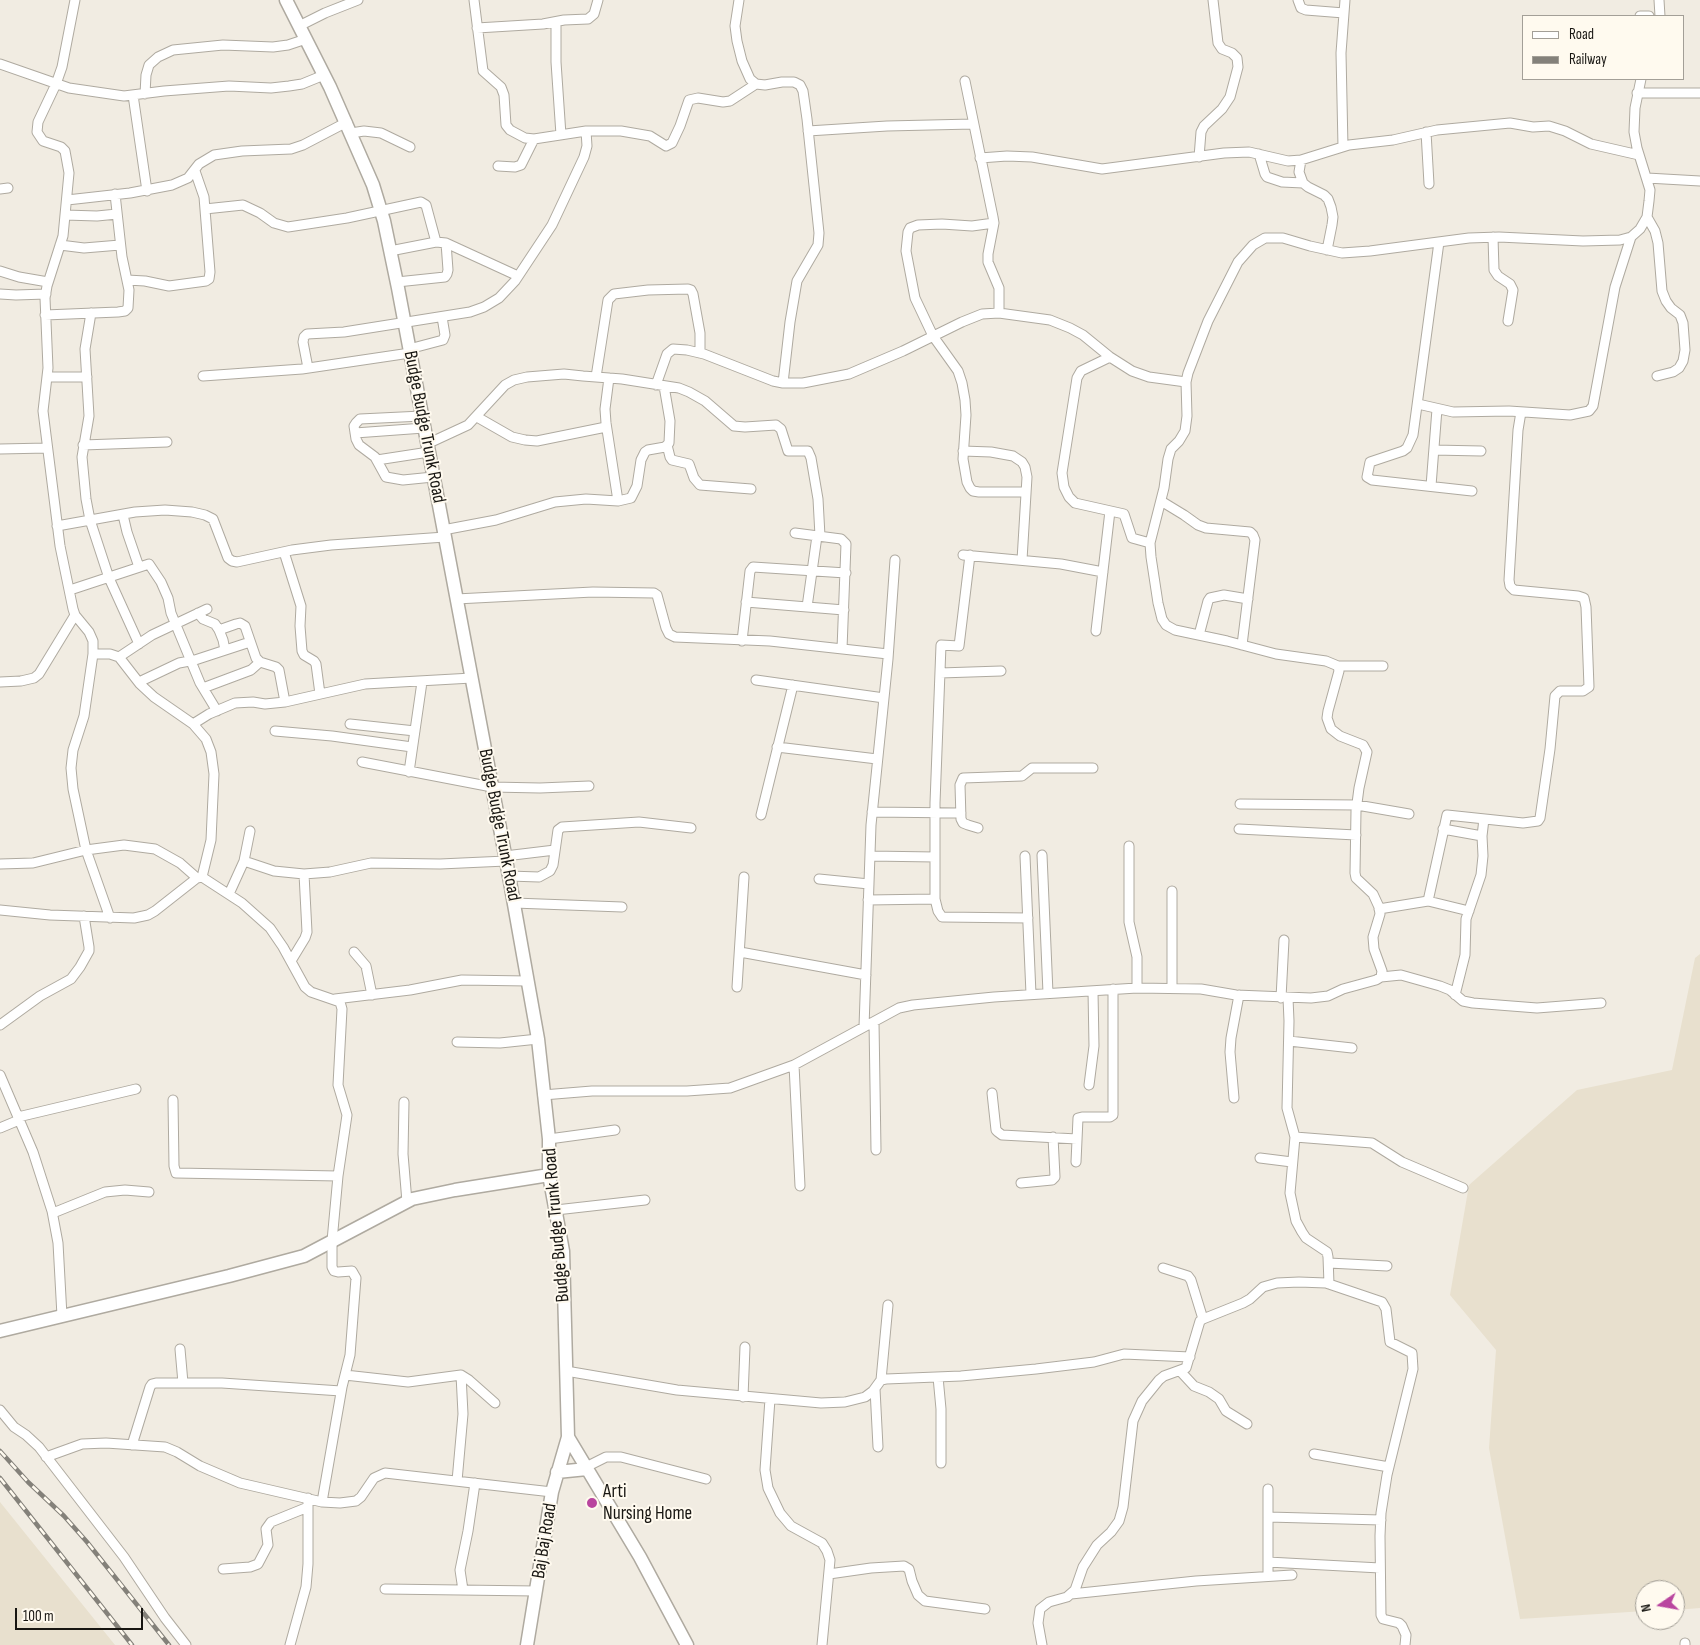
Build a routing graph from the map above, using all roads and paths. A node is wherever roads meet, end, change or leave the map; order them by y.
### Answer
1 (75, 0) edge
2 (286, 0) edge
3 (358, 0) edge
4 (474, 0) edge
5 (598, 0) edge
6 (738, 0) edge
7 (1214, 0) edge
8 (1298, 0) edge
9 (1345, 0) edge
10 (1658, 0) edge
11 (1344, 13) junction
12 (1660, 15) edge
13 (556, 22) junction
14 (299, 26) junction
15 (477, 28) junction
16 (306, 40) junction
17 (0, 64) edge
18 (324, 75) junction
19 (1641, 80) edge
20 (965, 81) dead end
21 (56, 84) junction
22 (756, 84) junction
23 (1637, 93) junction
24 (145, 94) junction
25 (1700, 94) edge
26 (133, 96) junction
27 (973, 124) junction
28 (349, 128) junction
29 (586, 131) junction
30 (808, 131) junction
31 (1426, 132) junction
32 (561, 135) junction
33 (534, 139) junction
34 (410, 146) dead end
35 (1343, 146) junction
36 (1260, 154) junction
37 (1638, 155) junction
38 (1199, 157) junction
39 (980, 158) junction
40 (1301, 160) junction
41 (498, 166) dead end
42 (195, 171) junction
43 (1647, 178) junction
44 (1700, 181) edge
45 (1303, 183) junction
46 (1429, 184) dead end
47 (147, 191) junction
48 (115, 194) junction
49 (66, 200) junction
50 (205, 208) junction
51 (381, 210) junction
52 (117, 214) junction
53 (65, 215) junction
54 (1646, 217) junction
55 (994, 223) junction
56 (1492, 237) junction
57 (1632, 237) junction
58 (436, 242) junction
59 (1439, 242) junction
60 (446, 243) junction
61 (60, 245) junction
62 (120, 245) junction
63 (1327, 250) junction
64 (390, 251) junction
65 (0, 271) edge
66 (518, 276) junction
67 (127, 280) junction
68 (48, 282) junction
69 (397, 282) junction
70 (0, 294) edge
71 (46, 294) junction
72 (91, 313) junction
73 (999, 313) junction
74 (45, 315) junction
75 (442, 317) junction
76 (1508, 321) dead end
77 (404, 323) junction
78 (933, 336) junction
79 (410, 351) junction
80 (700, 353) junction
81 (1110, 357) junction
82 (308, 368) junction
83 (203, 376) dead end
84 (596, 376) junction
85 (1657, 376) dead end
86 (46, 377) junction
87 (87, 377) junction
88 (609, 378) junction
89 (1186, 382) junction
90 (784, 383) junction
91 (660, 385) junction
92 (1418, 404) junction
93 (1437, 409) junction
94 (1521, 412) junction
95 (477, 417) junction
96 (423, 422) junction
97 (606, 427) junction
98 (356, 433) junction
99 (167, 442) dead end
100 (83, 445) junction
101 (667, 445) junction
102 (47, 448) junction
103 (428, 448) junction
104 (0, 449) edge
105 (1434, 450) junction
106 (963, 451) junction
107 (1481, 451) dead end
108 (377, 460) junction
109 (434, 477) junction
110 (1431, 486) junction
111 (751, 489) dead end
112 (1472, 491) dead end
113 (1026, 492) junction
114 (618, 501) junction
115 (1161, 501) junction
116 (1110, 511) junction
117 (123, 515) junction
118 (90, 520) junction
119 (57, 526) junction
120 (444, 533) junction
121 (795, 533) dead end
122 (818, 536) junction
123 (1150, 543) junction
124 (284, 552) junction
125 (896, 560) dead end
126 (1022, 560) junction
127 (139, 567) junction
128 (812, 570) junction
129 (1103, 572) junction
130 (846, 573) junction
131 (109, 578) junction
132 (70, 590) junction
133 (1248, 598) junction
134 (456, 599) junction
135 (746, 602) junction
136 (807, 607) junction
137 (208, 609) dead end
138 (844, 610) junction
139 (198, 613) junction
140 (75, 615) junction
141 (175, 623) junction
142 (219, 630) junction
143 (1096, 631) dead end
144 (1199, 635) junction
145 (742, 641) junction
146 (250, 642) junction
147 (140, 644) junction
148 (1242, 645) junction
149 (842, 649) junction
150 (225, 650) junction
151 (93, 654) junction
152 (888, 654) junction
153 (119, 657) junction
154 (191, 660) junction
155 (260, 662) junction
156 (1338, 666) junction
157 (1383, 666) dead end
158 (1001, 671) dead end
159 (940, 673) junction
160 (472, 678) junction
161 (756, 680) dead end
162 (0, 682) edge
163 (138, 682) junction
164 (422, 682) junction
165 (793, 685) junction
166 (203, 688) junction
167 (320, 694) junction
168 (884, 698) junction
169 (284, 702) junction
170 (217, 711) junction
171 (193, 724) junction
172 (350, 724) dead end
173 (275, 730) dead end
174 (415, 731) junction
175 (412, 747) junction
176 (777, 747) junction
177 (877, 759) junction
178 (362, 762) dead end
179 (1093, 768) dead end
180 (409, 772) junction
181 (589, 786) dead end
182 (492, 787) junction
183 (1240, 804) dead end
184 (1357, 805) junction
185 (872, 812) junction
186 (935, 812) junction
187 (960, 813) junction
188 (1409, 814) dead end
189 (761, 816) dead end
190 (1484, 819) junction
191 (691, 828) dead end
192 (978, 828) dead end
193 (1239, 829) dead end
194 (1443, 829) junction
195 (250, 831) dead end
196 (1356, 835) junction
197 (1482, 836) junction
198 (1129, 846) dead end
199 (86, 850) junction
200 (555, 850) junction
201 (1042, 855) dead end
202 (870, 856) junction
203 (1025, 856) dead end
204 (935, 857) junction
205 (506, 858) junction
206 (244, 861) junction
207 (0, 864) edge
208 (304, 874) junction
209 (509, 876) junction
210 (199, 877) junction
211 (744, 877) dead end
212 (819, 879) dead end
213 (869, 884) junction
214 (1172, 891) dead end
215 (229, 894) junction
216 (935, 899) junction
217 (868, 900) junction
218 (1428, 901) junction
219 (514, 903) junction
220 (622, 907) dead end
221 (1379, 909) junction
222 (0, 910) edge
223 (1468, 911) junction
224 (84, 916) junction
225 (110, 918) junction
226 (1028, 918) junction
227 (1284, 940) dead end
228 (354, 952) dead end
229 (740, 952) junction
230 (291, 961) junction
231 (866, 975) junction
232 (1381, 977) junction
233 (528, 981) junction
234 (737, 987) dead end
235 (1137, 988) junction
236 (1172, 988) junction
237 (1113, 989) junction
238 (1093, 991) junction
239 (1048, 993) junction
240 (1031, 994) junction
241 (372, 995) junction
242 (1240, 995) junction
243 (1454, 995) junction
244 (1284, 998) junction
245 (335, 1000) junction
246 (1601, 1003) dead end
247 (874, 1022) junction
248 (0, 1025) edge
249 (864, 1027) junction
250 (538, 1039) junction
251 (1289, 1041) junction
252 (457, 1042) dead end
253 (1352, 1048) dead end
254 (794, 1065) junction
255 (0, 1075) edge
256 (1088, 1085) dead end
257 (136, 1089) dead end
258 (992, 1093) dead end
259 (543, 1095) junction
260 (1234, 1098) dead end
261 (173, 1100) dead end
262 (404, 1102) dead end
263 (18, 1119) junction
264 (0, 1128) edge
265 (615, 1130) dead end
266 (1054, 1137) junction
267 (1295, 1137) junction
268 (548, 1139) junction
269 (1077, 1139) junction
270 (876, 1150) dead end
271 (1260, 1158) dead end
272 (1076, 1162) dead end
273 (1292, 1162) junction
274 (549, 1175) junction
275 (338, 1176) junction
276 (1021, 1183) dead end
277 (800, 1186) dead end
278 (1463, 1188) dead end
279 (148, 1192) dead end
280 (645, 1200) dead end
281 (407, 1202) junction
282 (556, 1210) junction
283 (53, 1213) junction
284 (332, 1241) junction
285 (1329, 1263) junction
286 (1387, 1266) dead end
287 (1163, 1268) dead end
288 (1329, 1284) junction
289 (888, 1305) dead end
290 (62, 1316) junction
291 (1204, 1319) junction
292 (0, 1331) edge
293 (745, 1347) dead end
294 (180, 1349) dead end
295 (1190, 1357) junction
296 (566, 1370) junction
297 (1181, 1372) junction
298 (344, 1375) junction
299 (460, 1375) junction
300 (938, 1377) junction
301 (881, 1380) junction
302 (183, 1383) junction
303 (875, 1389) junction
304 (341, 1391) junction
305 (743, 1396) junction
306 (770, 1399) junction
307 (495, 1403) dead end
308 (0, 1410) edge
309 (1247, 1424) dead end
310 (568, 1438) junction
311 (132, 1445) junction
312 (878, 1447) dead end
313 (1314, 1454) dead end
314 (46, 1457) junction
315 (941, 1463) dead end
316 (1389, 1466) junction
317 (586, 1468) junction
318 (557, 1472) junction
319 (706, 1479) dead end
320 (457, 1481) junction
321 (475, 1482) junction
322 (1268, 1489) dead end
323 (552, 1492) junction
324 (322, 1502) junction
325 (308, 1503) junction
326 (1268, 1518) junction
327 (1380, 1520) junction
328 (1268, 1562) junction
329 (1380, 1568) junction
330 (223, 1569) dead end
331 (829, 1574) junction
332 (1268, 1576) junction
333 (1292, 1576) dead end
334 (385, 1589) dead end
335 (463, 1590) junction
336 (536, 1591) junction
337 (1071, 1594) junction
338 (985, 1609) dead end
339 (186, 1645) edge
340 (290, 1645) edge
341 (527, 1645) edge
342 (687, 1645) edge
343 (822, 1645) edge
344 (1042, 1645) edge
345 (1405, 1645) edge

1 - 21 street
2 - 14 main road, Budge Budge Trunk Road
3 - 14 street
4 - 15 street
5 - 13 street
6 - 22 street
7 - 38 street
8 - 11 street
9 - 11 street
10 - 12 street
11 - 35 street
13 - 15 street
13 - 32 street
14 - 16 main road, Budge Budge Trunk Road
15 - 33 street
16 - 18 main road, Budge Budge Trunk Road
16 - 24 street
17 - 21 street
18 - 24 street
18 - 28 main road, Budge Budge Trunk Road
19 - 23 street
20 - 27 street
21 - 26 street
21 - 49 street
22 - 29 street
22 - 30 street
23 - 25 street
23 - 37 street
24 - 26 street
26 - 47 street
27 - 30 street
27 - 39 street
28 - 34 street
28 - 42 street
28 - 51 main road, Budge Budge Trunk Road
29 - 32 street
29 - 66 street
30 - 90 street
31 - 35 street
31 - 37 street
31 - 46 street
32 - 33 street
33 - 41 street
35 - 40 street
36 - 38 street
36 - 40 street
36 - 45 street
37 - 43 street
38 - 39 street
39 - 55 street
40 - 45 street
42 - 47 street
42 - 50 street
43 - 44 street
43 - 54 street
45 - 63 street
47 - 48 street
48 - 49 street
48 - 52 street
49 - 53 street
50 - 51 street
50 - 67 street
51 - 58 street
51 - 64 main road, Budge Budge Trunk Road
52 - 53 street
52 - 62 street
53 - 61 street
54 - 57 street
54 - 85 street
55 - 73 street
55 - 78 street
56 - 57 street
56 - 59 street
56 - 76 street
57 - 94 street
58 - 60 street
58 - 64 street
59 - 63 street
59 - 92 street
60 - 66 street
60 - 69 street
61 - 62 street
61 - 68 street
62 - 67 street
63 - 89 street
64 - 69 main road, Budge Budge Trunk Road
65 - 68 street
66 - 75 street
67 - 72 street
68 - 71 street
69 - 77 main road, Budge Budge Trunk Road
70 - 71 street
71 - 74 street
72 - 74 street
72 - 87 street
73 - 78 street
73 - 81 street
74 - 86 street
75 - 77 street
75 - 79 street
77 - 79 main road, Budge Budge Trunk Road
77 - 82 street
78 - 90 street
78 - 106 street
79 - 82 street
79 - 96 main road, Budge Budge Trunk Road
80 - 84 street
80 - 90 street
80 - 91 street
81 - 89 street
81 - 116 street
82 - 83 street
84 - 88 street
84 - 95 street
86 - 87 street
86 - 102 street
87 - 100 street
88 - 91 street
88 - 97 street
89 - 115 street
91 - 101 street
91 - 122 street
92 - 93 street
92 - 110 street
93 - 94 street
93 - 105 street
94 - 190 street
95 - 97 street
95 - 103 street
96 - 98 street
96 - 98 street
96 - 103 main road, Budge Budge Trunk Road
97 - 114 street
98 - 108 street
99 - 100 street
100 - 118 street
101 - 111 street
101 - 114 street
102 - 104 street
102 - 119 street
103 - 108 street
103 - 109 main road, Budge Budge Trunk Road
105 - 107 street
105 - 110 street
106 - 113 street
106 - 113 street
108 - 109 street
109 - 120 main road, Budge Budge Trunk Road
110 - 112 street
113 - 126 street
114 - 120 street
115 - 123 street
115 - 133 street
116 - 123 street
116 - 129 street
117 - 118 street
117 - 124 street
117 - 127 street
118 - 119 street
118 - 131 street
119 - 132 street
120 - 124 street
120 - 134 main road, Budge Budge Trunk Road
121 - 122 street
122 - 128 street
122 - 130 street
123 - 144 street
124 - 167 street
125 - 152 street
126 - 129 street
126 - 159 street
127 - 131 street
127 - 141 street
128 - 130 street
128 - 135 street
128 - 136 street
129 - 143 street
130 - 138 street
131 - 132 street
131 - 147 street
132 - 140 street
133 - 144 street
133 - 148 street
134 - 145 street
134 - 160 main road, Budge Budge Trunk Road
135 - 136 street
135 - 145 street
136 - 138 street
137 - 139 street
138 - 149 street
139 - 141 street
139 - 142 street
140 - 151 street
140 - 162 street
141 - 147 street
141 - 154 street
142 - 146 street
142 - 150 street
144 - 148 street
145 - 149 street
146 - 150 street
146 - 155 street
147 - 153 street
148 - 156 street
149 - 152 street
150 - 154 street
151 - 153 street
151 - 199 street
152 - 168 street
153 - 163 street
154 - 163 street
154 - 166 street
155 - 166 street
155 - 169 street
156 - 157 street
156 - 184 street
158 - 159 street
159 - 186 street
160 - 164 street
160 - 182 main road, Budge Budge Trunk Road
161 - 165 street
163 - 171 street
164 - 167 street
164 - 174 street
165 - 168 street
165 - 176 street
166 - 170 street
167 - 169 street
168 - 177 street
169 - 170 street
170 - 171 street
171 - 210 street
172 - 174 street
173 - 175 street
174 - 175 street
175 - 180 street
176 - 177 street
176 - 189 street
177 - 185 street
178 - 180 street
179 - 187 street
180 - 182 street
181 - 182 street
182 - 205 main road, Budge Budge Trunk Road
183 - 184 street
184 - 188 street
184 - 196 street
185 - 186 street
185 - 202 street
186 - 187 street
186 - 204 street
187 - 192 street
190 - 194 street
190 - 197 street
191 - 200 street
193 - 196 street
194 - 197 street
194 - 218 street
195 - 206 street
196 - 221 street
197 - 223 street
198 - 235 street
199 - 207 street
199 - 210 street
199 - 225 street
200 - 205 street
200 - 209 street
201 - 239 street
202 - 204 street
202 - 213 street
203 - 226 street
204 - 216 street
205 - 208 street
205 - 209 main road, Budge Budge Trunk Road
206 - 208 street
206 - 215 street
208 - 230 street
209 - 219 main road, Budge Budge Trunk Road
210 - 215 street
210 - 225 street
211 - 229 street
212 - 213 street
213 - 217 street
214 - 236 street
215 - 230 street
216 - 217 street
216 - 226 street
217 - 231 street
218 - 221 street
218 - 223 street
219 - 220 street
219 - 233 main road, Budge Budge Trunk Road
221 - 232 street
222 - 224 street
223 - 243 street
224 - 225 street
224 - 248 street
226 - 240 street
227 - 244 street
228 - 241 street
229 - 231 street
229 - 234 street
230 - 245 street
231 - 249 street
232 - 243 street
232 - 244 street
233 - 241 street
233 - 250 main road, Budge Budge Trunk Road
235 - 236 street
235 - 237 street
236 - 242 street
237 - 238 street
237 - 269 street
238 - 239 street
238 - 256 street
239 - 240 street
240 - 247 street
241 - 245 street
242 - 244 street
242 - 260 street
243 - 246 street
244 - 251 street
245 - 275 street
247 - 249 street
247 - 270 street
249 - 254 street
250 - 252 street
250 - 259 main road, Budge Budge Trunk Road
251 - 253 street
251 - 267 street
254 - 259 street
254 - 277 street
255 - 263 street
257 - 263 street
258 - 266 street
259 - 268 main road, Budge Budge Trunk Road
261 - 275 street
262 - 281 street
263 - 264 street
263 - 283 street
265 - 268 street
266 - 269 street
266 - 276 street
267 - 273 street
267 - 278 street
268 - 274 main road, Budge Budge Trunk Road
269 - 272 street
271 - 273 street
273 - 285 street
274 - 281 main road
274 - 282 main road, Budge Budge Trunk Road
275 - 284 street
279 - 283 street
280 - 282 street
281 - 284 main road
282 - 296 main road, Budge Budge Trunk Road
283 - 290 street
284 - 290 main road
284 - 298 street
285 - 286 street
285 - 288 street
287 - 291 street
288 - 291 street
288 - 316 street
289 - 301 street
290 - 292 main road
291 - 295 street
293 - 305 street
294 - 302 street
295 - 297 street
295 - 300 street
296 - 305 street
296 - 310 main road, Budge Budge Trunk Road
297 - 309 street
297 - 337 street
298 - 299 street
298 - 304 street
299 - 307 street
299 - 320 street
300 - 301 street
300 - 315 street
301 - 303 street
302 - 304 street
302 - 311 street
303 - 306 street
303 - 312 street
304 - 324 street
305 - 306 street
306 - 331 street
308 - 314 street
310 - 317 main road
310 - 318 main road, Baj Baj Road
311 - 314 street
311 - 325 street
313 - 316 street
314 - 339 street
316 - 327 street
317 - 318 main road
317 - 319 street
317 - 342 main road
318 - 323 main road, Baj Baj Road
320 - 321 street
320 - 324 street
321 - 323 street
321 - 335 street
322 - 326 street
323 - 336 main road, Baj Baj Road
324 - 325 street
325 - 330 street
325 - 340 street
326 - 327 street
326 - 328 street
327 - 329 street
328 - 329 street
328 - 332 street
329 - 345 street
331 - 338 street
331 - 343 street
332 - 333 street
332 - 337 street
334 - 335 street
335 - 336 street
336 - 341 main road, Baj Baj Road
337 - 344 street

